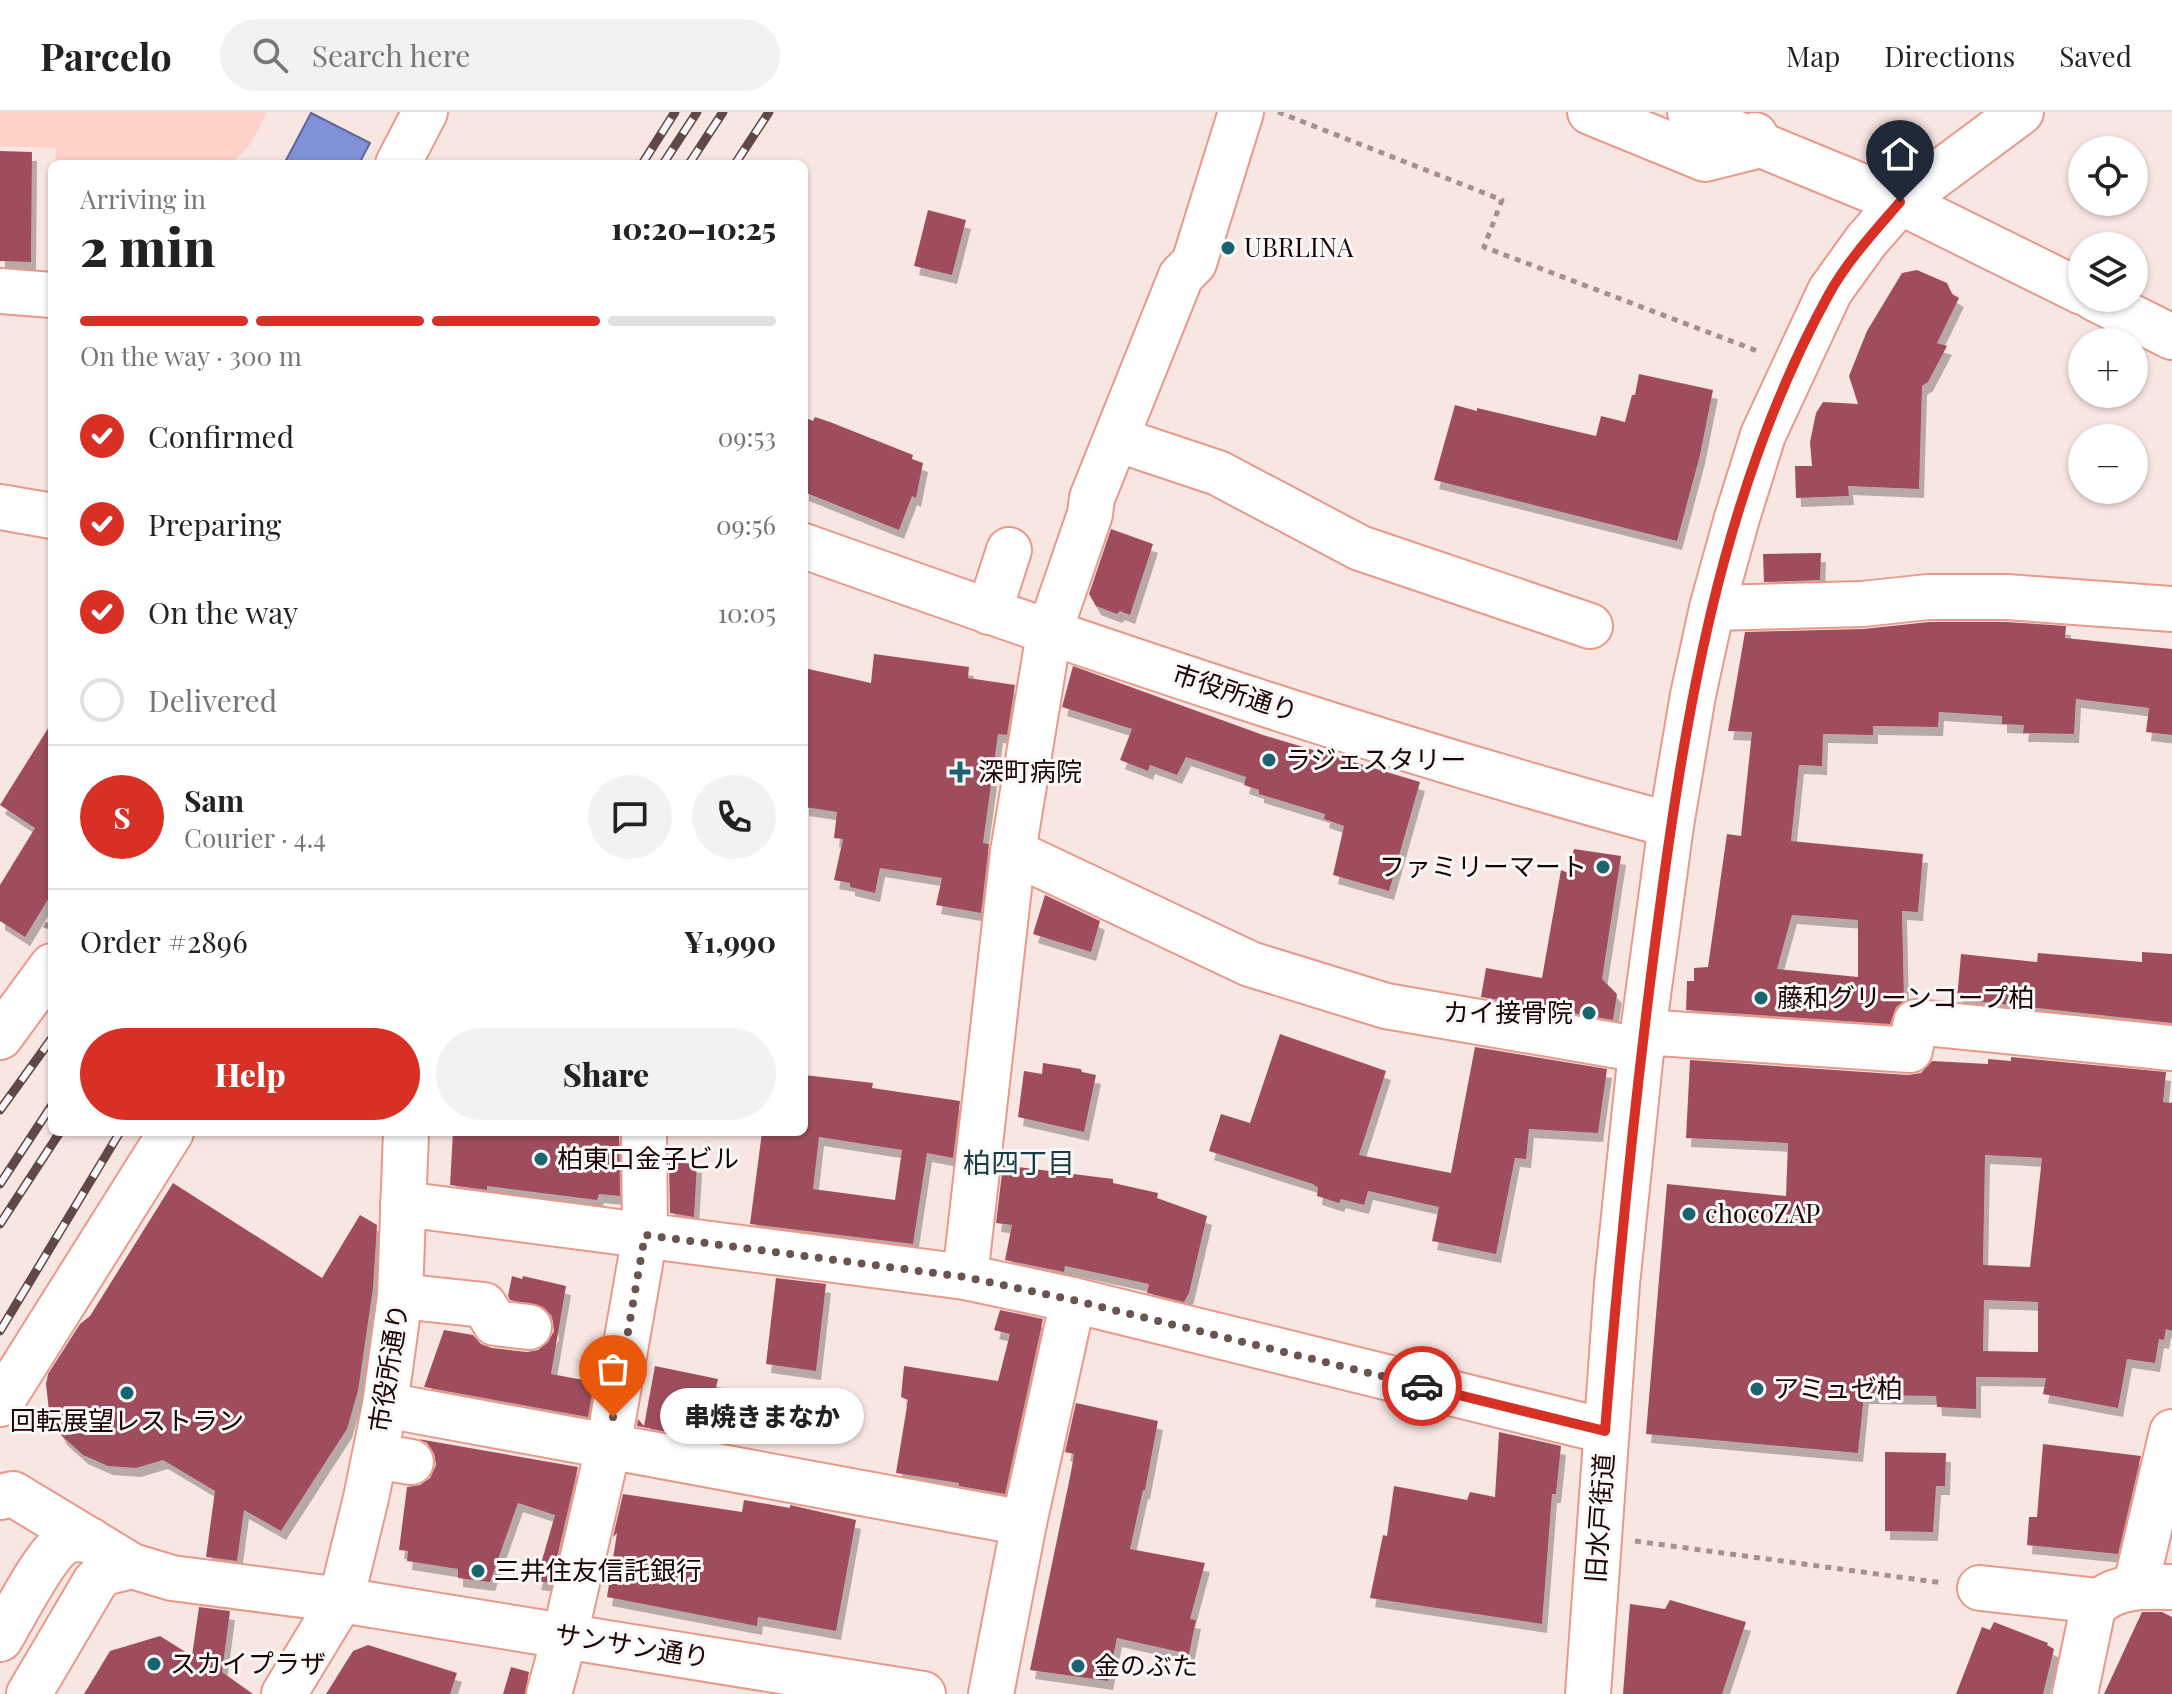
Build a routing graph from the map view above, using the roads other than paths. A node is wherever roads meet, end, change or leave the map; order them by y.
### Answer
1 (425, 112) edge
2 (1241, 112) edge
3 (1590, 112) edge
4 (2013, 114) edge
5 (1725, 122) edge
6 (400, 160) edge
7 (1900, 202) junction
8 (2068, 285) edge
9 (0, 291) edge
10 (48, 295) edge
11 (2122, 312) edge
12 (2172, 337) edge
13 (1116, 439) junction
14 (0, 507) edge
15 (48, 515) edge
16 (808, 547) edge
17 (1009, 550) dead end
18 (1712, 608) junction
19 (2172, 609) edge
20 (989, 612) junction
21 (1590, 626) dead end
22 (1049, 633) junction
23 (1671, 825) junction
24 (1013, 852) junction
25 (48, 971) edge
26 (0, 1037) edge
27 (1642, 1041) junction
28 (2172, 1048) edge
29 (168, 1136) edge
30 (406, 1136) edge
31 (644, 1136) edge
32 (403, 1204) junction
33 (645, 1235) junction
34 (965, 1277) junction
35 (400, 1296) junction
36 (1073, 1300) junction
37 (529, 1313) dead end
38 (0, 1404) edge
39 (385, 1405) junction
40 (1605, 1431) junction
41 (2172, 1432) edge
42 (608, 1448) junction
43 (4, 1492) edge
44 (1024, 1523) junction
45 (90, 1540) junction
46 (132, 1566) junction
47 (1980, 1588) road end
48 (2136, 1591) edge
49 (341, 1600) junction
50 (565, 1635) junction
51 (0, 1639) edge
52 (29, 1694) edge
53 (284, 1694) edge
54 (549, 1694) edge
55 (923, 1694) edge
56 (991, 1694) edge
57 (1588, 1694) edge
58 (2075, 1694) edge

1 - 6 street
2 - 13 street
3 - 5 street
4 - 7 street, 旧水戸街道
5 - 7 street
7 - 8 street
7 - 18 street, 旧水戸街道
9 - 10 street
11 - 12 street
13 - 21 street
13 - 22 street
14 - 15 street
16 - 20 street, 市役所通り
17 - 20 street
18 - 19 street
18 - 23 street, 旧水戸街道
20 - 22 street, 市役所通り
22 - 23 street, 市役所通り
22 - 24 street
23 - 27 street, 旧水戸街道
24 - 27 street
24 - 34 street
25 - 26 street
27 - 28 street
27 - 40 street, 旧水戸街道
29 - 38 street
30 - 32 street, 市役所通り
31 - 33 street
32 - 33 street
32 - 35 street, 市役所通り
33 - 34 street
33 - 42 street
34 - 36 street
35 - 37 street
35 - 39 street, 市役所通り
36 - 40 street
36 - 44 street
39 - 42 street
39 - 49 street, 市役所通り
40 - 57 street, 旧水戸街道
41 - 48 street
42 - 44 street
42 - 50 street
43 - 45 street, サンサン通り
44 - 56 street
45 - 46 street, サンサン通り
45 - 51 street
46 - 49 street, サンサン通り
46 - 52 street
47 - 48 street
48 - 58 street
49 - 50 street, サンサン通り
49 - 53 street, 市役所通り
50 - 54 street
50 - 55 street, サンサン通り

